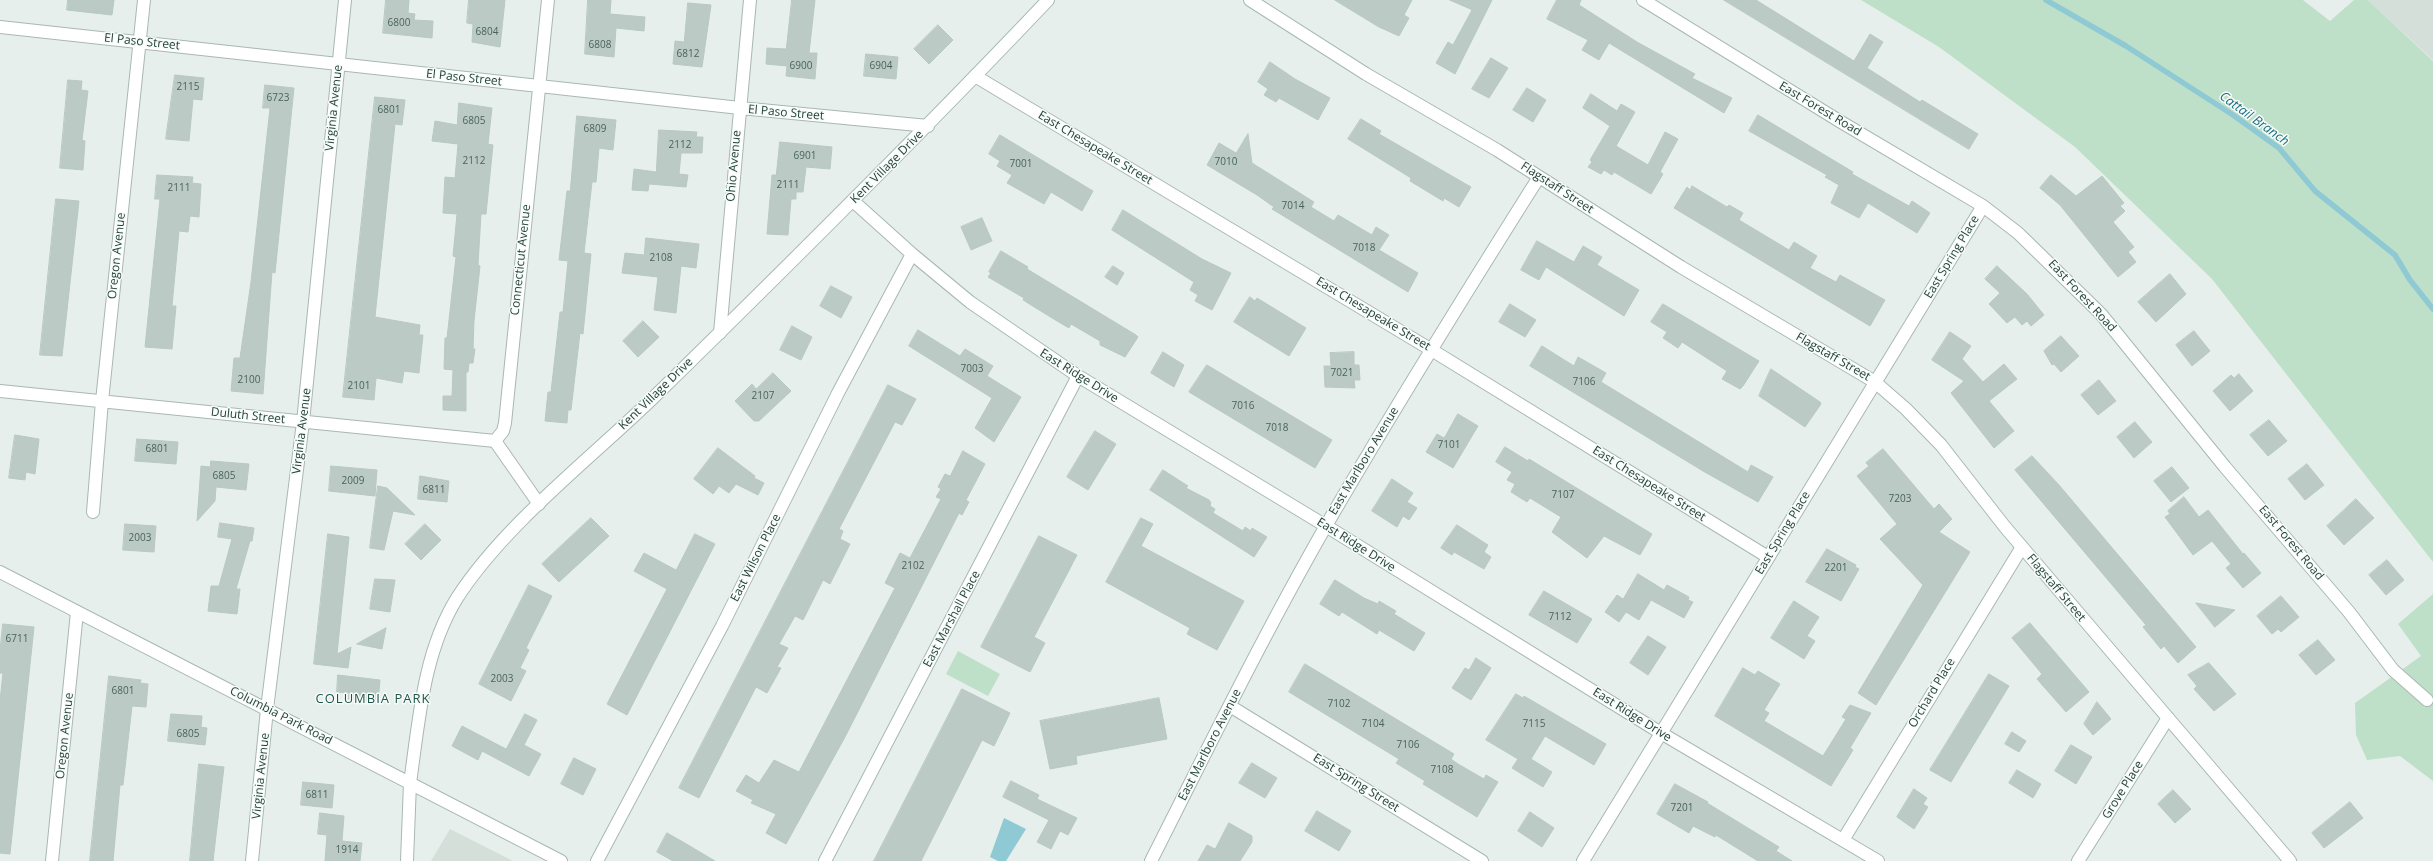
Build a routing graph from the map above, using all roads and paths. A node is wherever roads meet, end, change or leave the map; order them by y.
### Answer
1 (144, 0) edge
2 (345, 0) edge
3 (548, 0) edge
4 (750, 0) edge
5 (1048, 0) edge
6 (1250, 0) edge
7 (1643, 0) edge
8 (0, 27) edge
9 (140, 42) junction
10 (338, 64) junction
11 (975, 76) junction
12 (540, 86) junction
13 (740, 108) junction
14 (928, 126) junction
15 (1540, 177) junction
16 (853, 201) junction
17 (1983, 206) junction
18 (912, 254) junction
19 (720, 333) junction
20 (1430, 349) junction
21 (1078, 376) junction
22 (1875, 382) junction
23 (0, 391) edge
24 (102, 401) junction
25 (304, 422) junction
26 (495, 441) junction
27 (539, 504) junction
28 (93, 512) dead end
29 (1326, 526) junction
30 (2022, 547) junction
31 (1768, 557) junction
32 (0, 572) edge
33 (77, 612) junction
34 (2426, 700) dead end
35 (1230, 706) junction
36 (267, 710) junction
37 (2168, 718) junction
38 (1661, 733) junction
39 (410, 783) junction
40 (1843, 840) junction
41 (52, 861) edge
42 (252, 861) edge
43 (408, 861) edge
44 (561, 861) edge
45 (597, 861) edge
46 (825, 861) edge
47 (1150, 861) edge
48 (1482, 861) edge
49 (1583, 861) edge
50 (1878, 861) edge
51 (2078, 861) edge
52 (2290, 861) edge

1 - 9 street, Oregon Avenue
2 - 10 street, Virginia Avenue
3 - 12 street, Connecticut Avenue
4 - 13 street, Ohio Avenue
5 - 11 street, Kent Village Drive
6 - 15 street, Flagstaff Street
7 - 17 street, East Forest Road
8 - 9 street, El Paso Street
9 - 10 street, El Paso Street
9 - 24 street, Oregon Avenue
10 - 12 street, El Paso Street
10 - 25 street, Virginia Avenue
11 - 14 street, Kent Village Drive
11 - 20 street, East Chesapeake Street
12 - 13 street, El Paso Street
12 - 26 street, Connecticut Avenue
13 - 14 street, El Paso Street
13 - 19 street, Ohio Avenue
14 - 16 street, Kent Village Drive
15 - 20 street, East Marlboro Avenue
15 - 22 street, Flagstaff Street
16 - 18 street, East Ridge Drive
16 - 19 street, Kent Village Drive
17 - 22 street, East Spring Place
17 - 34 street, East Forest Road
18 - 21 street, East Ridge Drive
18 - 45 street, East Wilson Place
19 - 27 street, Kent Village Drive
20 - 29 street, East Marlboro Avenue
20 - 31 street, East Chesapeake Street
21 - 29 street, East Ridge Drive
21 - 46 street, East Marshall Place
22 - 30 street, Flagstaff Street
22 - 31 street, East Spring Place
23 - 24 street, Duluth Street
24 - 25 street, Duluth Street
24 - 28 street, Oregon Avenue
25 - 26 street, Duluth Street
25 - 36 street, Virginia Avenue
26 - 27 street
27 - 39 street, Kent Village Drive
29 - 35 street, East Marlboro Avenue
29 - 38 street, East Ridge Drive
30 - 37 street, Flagstaff Street
30 - 40 street, Orchard Place
31 - 38 street, East Spring Place
32 - 33 street, Columbia Park Road
33 - 36 street, Columbia Park Road
33 - 41 street, Oregon Avenue
35 - 47 street, East Marlboro Avenue
35 - 48 street, East Spring Street
36 - 39 street, Columbia Park Road
36 - 42 street, Virginia Avenue
37 - 51 street, Grove Place
37 - 52 street, Flagstaff Street
38 - 40 street, East Ridge Drive
38 - 49 street, East Spring Place
39 - 43 street, Kent Village Drive
39 - 44 street, Columbia Park Road
40 - 50 street, East Ridge Drive

